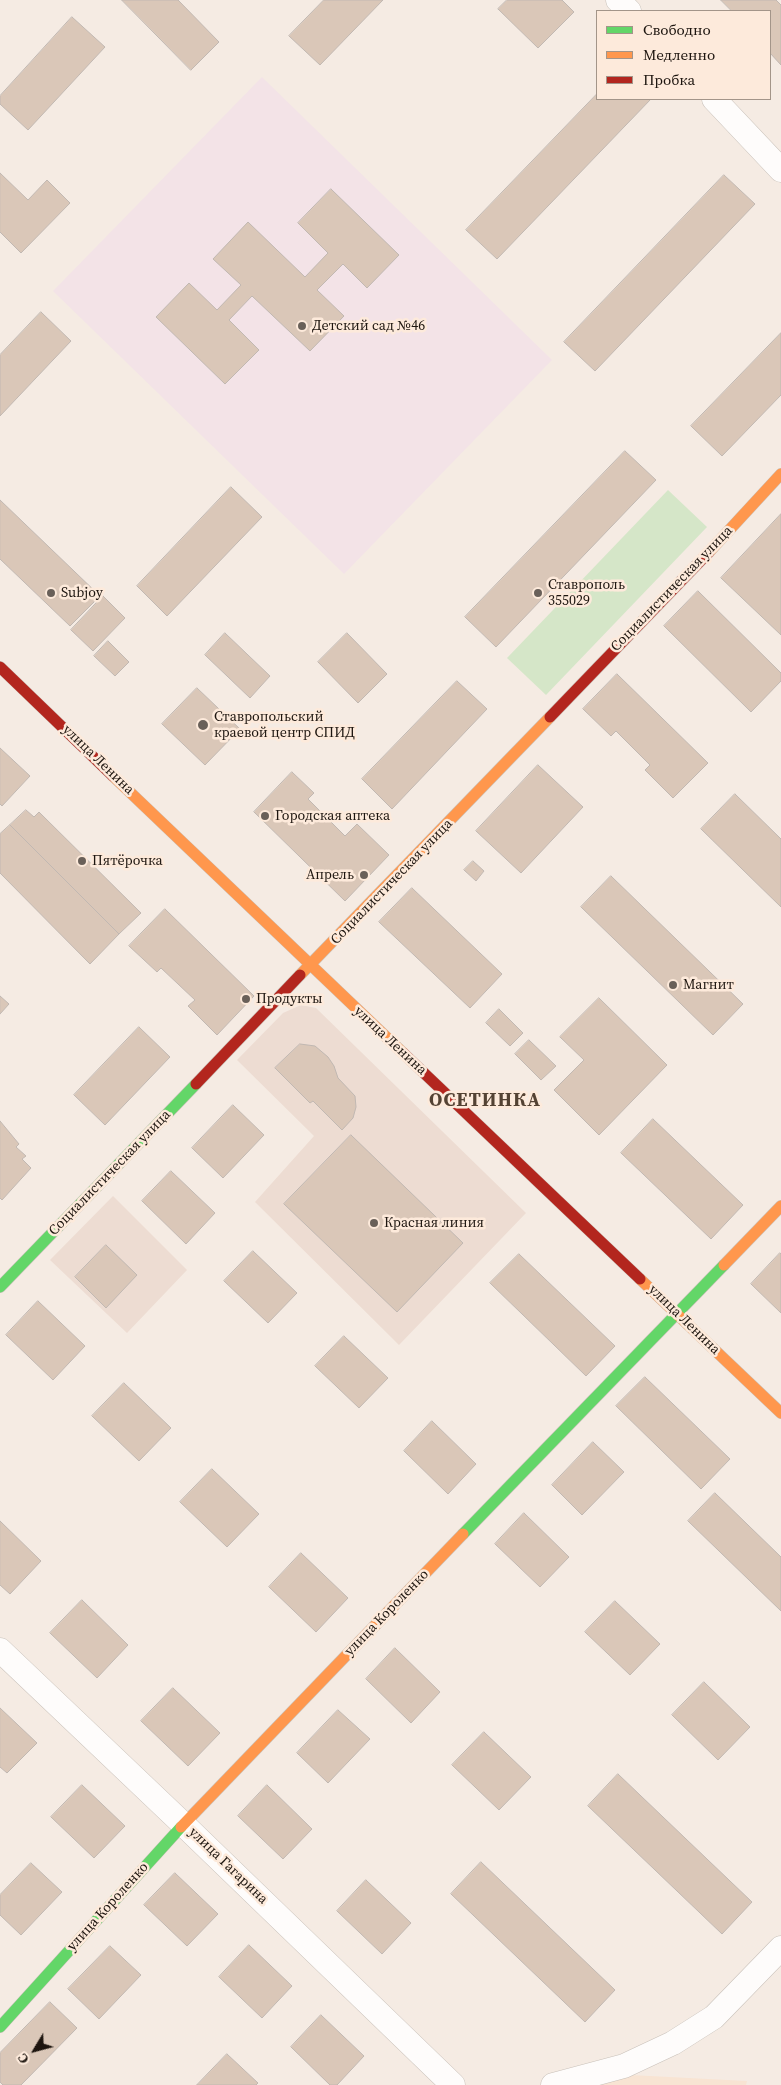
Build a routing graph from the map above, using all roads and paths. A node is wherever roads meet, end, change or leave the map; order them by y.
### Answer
1 (618, 0) edge
2 (628, 10) edge
3 (715, 100) edge
4 (781, 170) edge
5 (781, 474) edge
6 (0, 667) edge
7 (311, 966) junction
8 (781, 1206) edge
9 (0, 1287) edge
10 (677, 1313) junction
11 (781, 1413) edge
12 (0, 1650) edge
13 (183, 1824) junction
14 (781, 1948) edge
15 (0, 2027) edge
16 (453, 2085) edge
17 (553, 2085) edge

1 - 2 street
3 - 4 street
5 - 7 street, Социалистическая улица
6 - 7 street, улица Ленина
7 - 9 street, Социалистическая улица
7 - 10 street, улица Ленина
8 - 10 street, улица Короленко
10 - 11 street, улица Ленина
10 - 13 street, улица Короленко
12 - 13 street, улица Гагарина
13 - 15 street, улица Короленко
13 - 16 street, улица Гагарина
14 - 17 street

